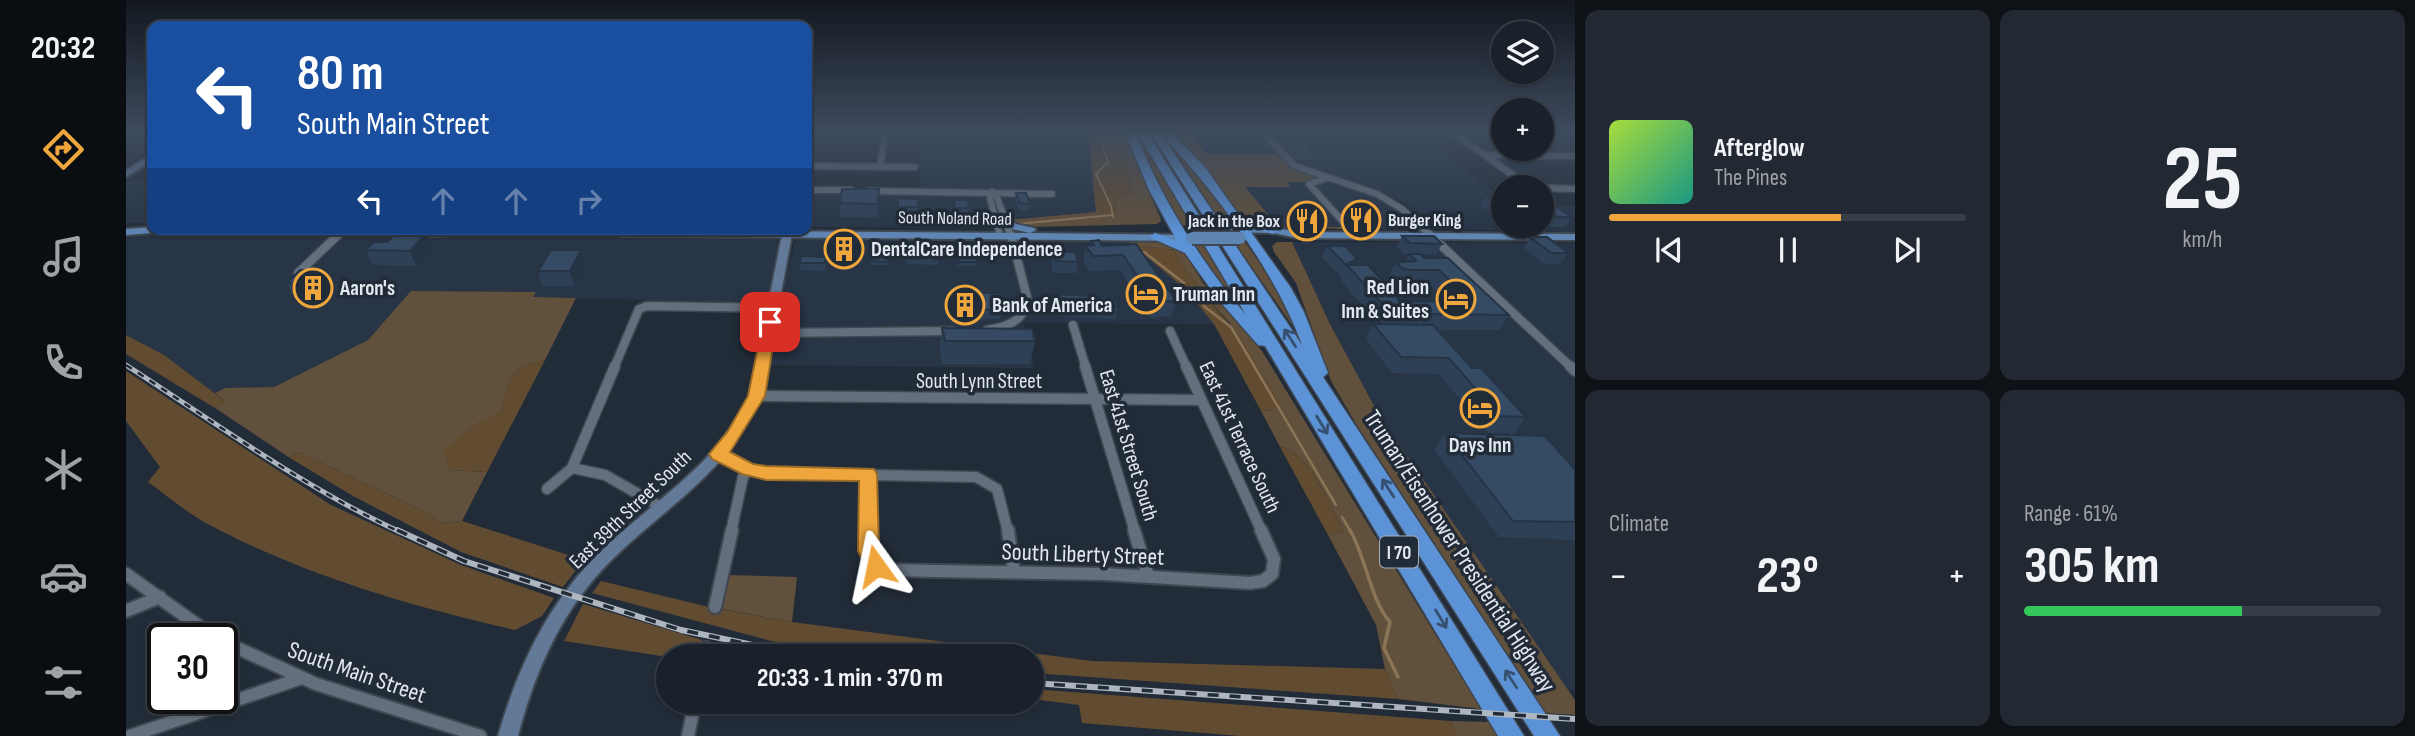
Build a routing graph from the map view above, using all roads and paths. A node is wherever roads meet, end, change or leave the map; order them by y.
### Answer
1 (832, 166) edge
2 (1143, 166) edge
3 (1163, 166) edge
4 (1178, 166) edge
5 (1198, 166) edge
6 (1298, 166) edge
7 (880, 167) joint
8 (915, 167) dead end
9 (1327, 178) junction
10 (1554, 188) edge
11 (1575, 189) edge
12 (812, 190) edge
13 (992, 192) junction
14 (1052, 194) dead end
15 (1167, 213) junction
16 (1233, 216) junction
17 (1002, 217) junction
18 (147, 225) edge
19 (126, 226) edge
20 (812, 229) edge
21 (147, 230) edge
22 (1031, 230) junction
23 (126, 232) edge
24 (812, 232) edge
25 (1004, 233) junction
26 (1158, 233) junction
27 (1242, 234) junction
28 (1276, 234) junction
29 (339, 235) edge
30 (787, 235) edge
31 (1355, 235) junction
32 (1432, 236) junction
33 (1186, 237) junction
34 (1575, 237) edge
35 (1261, 252) junction
36 (298, 273) edge
37 (772, 308) junction
38 (1073, 325) dead end
39 (978, 330) edge
40 (958, 331) edge
41 (1170, 331) dead end
42 (768, 333) junction
43 (1286, 367) junction
44 (1575, 371) edge
45 (1328, 395) junction
46 (756, 396) junction
47 (1095, 399) junction
48 (1201, 400) junction
49 (718, 454) junction
50 (572, 468) junction
51 (748, 469) junction
52 (868, 474) junction
53 (547, 489) dead end
54 (661, 507) junction
55 (1274, 559) joint
56 (1014, 572) junction
57 (126, 574) edge
58 (1148, 576) junction
59 (160, 597) junction
60 (715, 607) dead end
61 (126, 611) edge
62 (195, 623) edge
63 (238, 650) edge
64 (299, 679) junction
65 (693, 714) edge
66 (130, 736) edge
67 (480, 736) edge
68 (508, 736) edge
69 (688, 736) edge
70 (1512, 736) edge
71 (1548, 736) edge

1 - 7 street
2 - 15 highway
3 - 43 highway, I 70
45 -> 4 highway, I 70
5 - 16 highway
6 - 9 street
7 - 8 street
9 - 31 street
9 - 32 street
10 - 11 street
12 - 13 street
13 - 14 street
13 - 17 street
13 - 25 street
15 - 26 highway
15 - 33 highway
16 - 27 highway
16 - 28 highway
17 - 22 main road
17 - 25 street
18 - 19 main road
20 - 25 main road, South Noland Road
21 - 23 main road
22 - 25 main road, South Noland Road
22 - 26 main road, South Noland Road
24 - 25 main road, South Noland Road
25 - 26 main road, South Noland Road
25 - 39 street
26 - 33 highway
26 - 33 main road, South Noland Road
27 - 28 main road, South Noland Road
27 - 33 main road, South Noland Road, bridge
27 - 35 highway
28 - 31 main road, South Noland Road
28 - 35 highway
29 - 36 street
30 - 37 main road, East 39th Street South
31 - 32 main road, South Noland Road
32 - 34 main road, South Noland Road
32 - 44 street
33 - 43 highway
35 - 45 highway
37 - 42 main road, East 39th Street South
37 - 50 street
38 - 47 street, East 41st Street South
40 - 42 street
41 - 48 street, East 41st Terrace South
42 - 46 main road, East 39th Street South
43 -> 70 highway, I 70
71 -> 45 highway, Truman/Eisenhower Presidential Highway / I 70
46 - 47 street, South Lynn Street
46 - 49 main road, East 39th Street South
47 - 48 street, South Lynn Street
47 - 58 street, East 41st Street South
48 - 55 street, East 41st Terrace South
49 - 51 street
49 - 54 main road, East 39th Street South
50 - 53 street
50 - 54 street
51 - 52 street
51 - 60 street
52 - 56 street
52 - 56 street, South Liberty Street
54 - 68 main road, East 39th Street South
55 - 58 street, South Liberty Street
56 - 58 street, South Liberty Street
57 - 59 street
59 - 61 street
59 - 62 street
63 - 64 street, South Main Street
64 - 66 street
64 - 67 street, South Main Street
65 - 69 street

